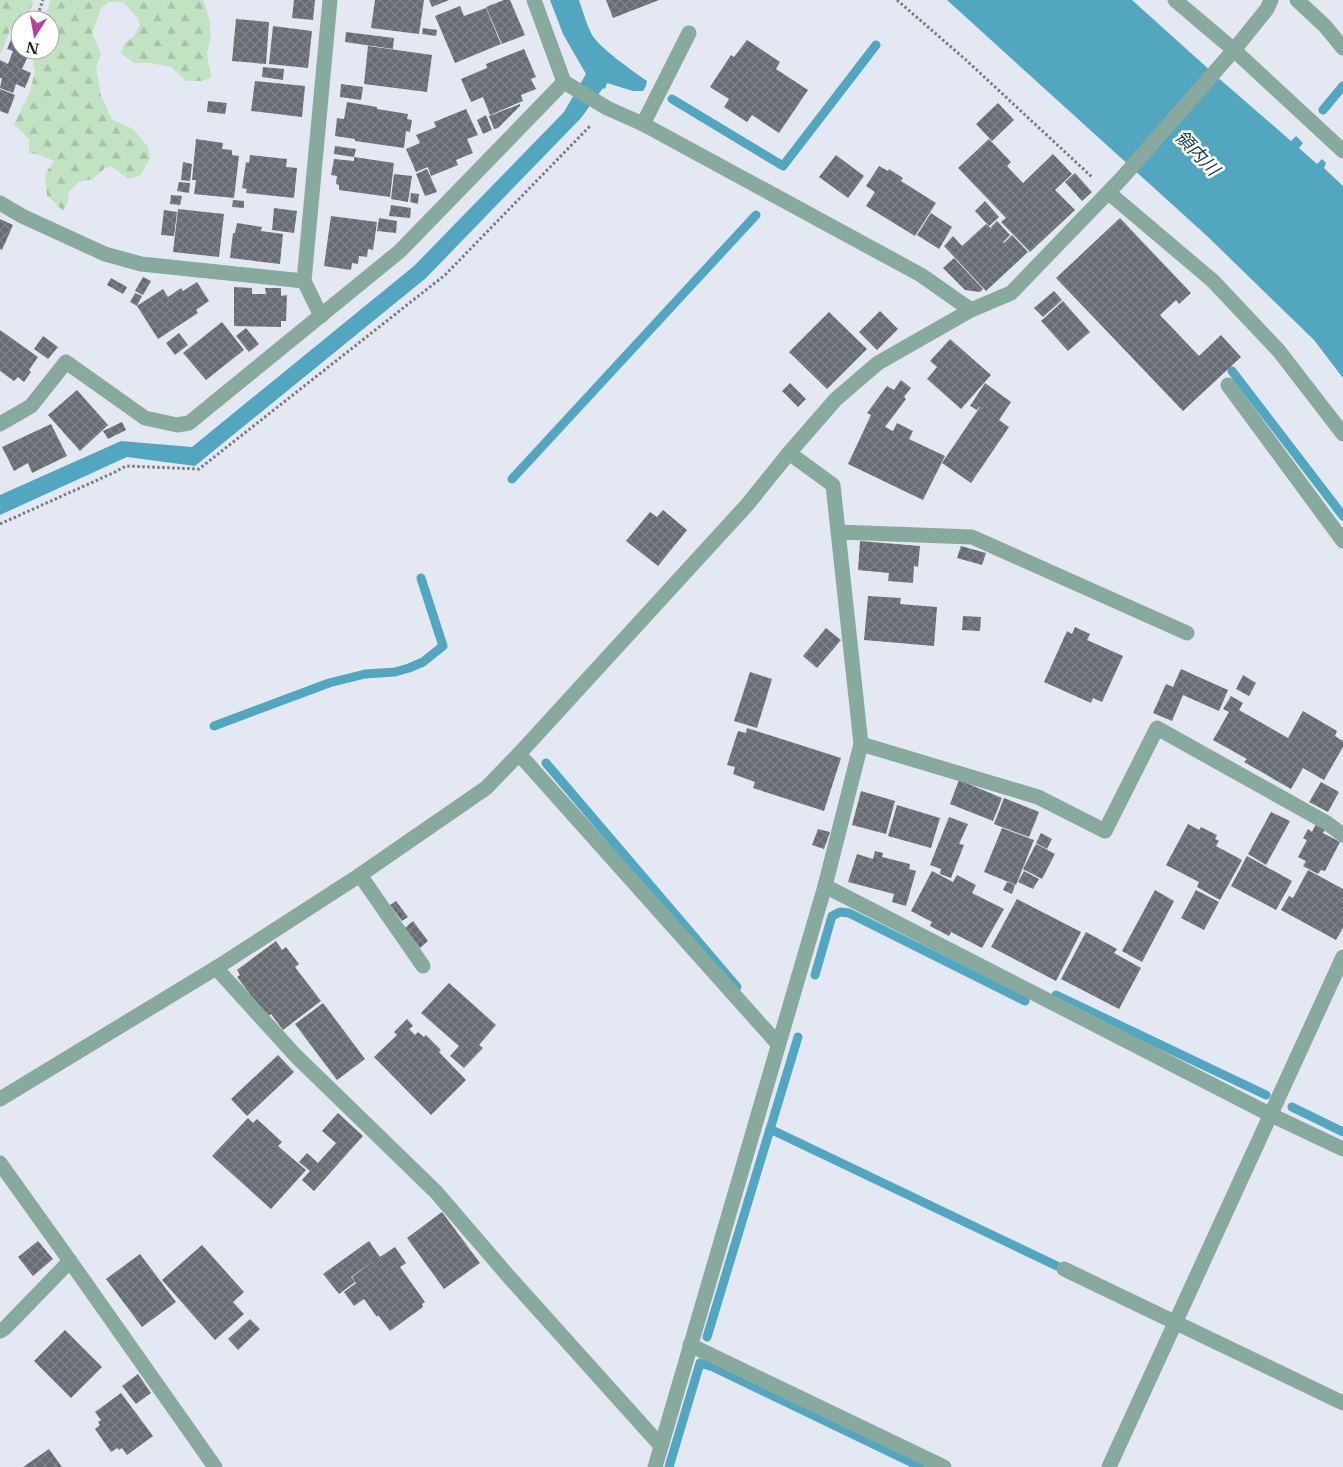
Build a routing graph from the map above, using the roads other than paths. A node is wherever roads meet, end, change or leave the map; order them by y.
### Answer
1 (330, 0) edge
2 (534, 0) edge
3 (1175, 0) edge
4 (1271, 0) edge
5 (1297, 0) edge
6 (689, 33) dead end
7 (1343, 48) edge
8 (1230, 54) junction
9 (568, 84) junction
10 (643, 124) junction
11 (1343, 151) edge
12 (1109, 193) junction
13 (0, 203) edge
14 (304, 281) junction
15 (972, 310) junction
16 (321, 316) junction
17 (1228, 385) dead end
18 (0, 424) edge
19 (1343, 434) edge
20 (789, 453) junction
21 (838, 532) junction
22 (1343, 541) edge
23 (1187, 634) dead end
24 (861, 744) junction
25 (520, 754) junction
26 (1343, 835) edge
27 (360, 875) junction
28 (825, 886) junction
29 (1343, 957) edge
30 (423, 966) dead end
31 (216, 968) junction
32 (778, 1044) junction
33 (0, 1099) edge
34 (1271, 1115) junction
35 (1343, 1149) edge
36 (0, 1163) edge
37 (70, 1261) junction
38 (1064, 1269) dead end
39 (1176, 1323) junction
40 (0, 1331) edge
41 (690, 1345) junction
42 (1343, 1403) edge
43 (661, 1446) junction
44 (215, 1467) edge
45 (655, 1467) edge
46 (944, 1467) edge
47 (1109, 1467) edge

1 - 14 street
2 - 9 street
3 - 8 street
4 - 8 street
5 - 7 street
6 - 10 street
8 - 11 street
8 - 12 street
9 - 10 street
9 - 16 street
10 - 15 street
12 - 15 street
12 - 19 street
13 - 14 street
14 - 16 street
15 - 20 street
16 - 18 street
17 - 22 street
20 - 21 street
20 - 25 street
21 - 23 street
21 - 24 street
24 - 26 street
24 - 28 street
25 - 27 street
25 - 32 street
27 - 30 street
27 - 31 street
28 - 32 street
28 - 34 street
29 - 34 street
31 - 33 street
31 - 43 street
32 - 41 street
34 - 35 street
34 - 39 street
36 - 37 street
37 - 40 street
37 - 44 street
38 - 39 street
39 - 42 street
39 - 47 street
41 - 43 street
41 - 46 street
43 - 45 street

